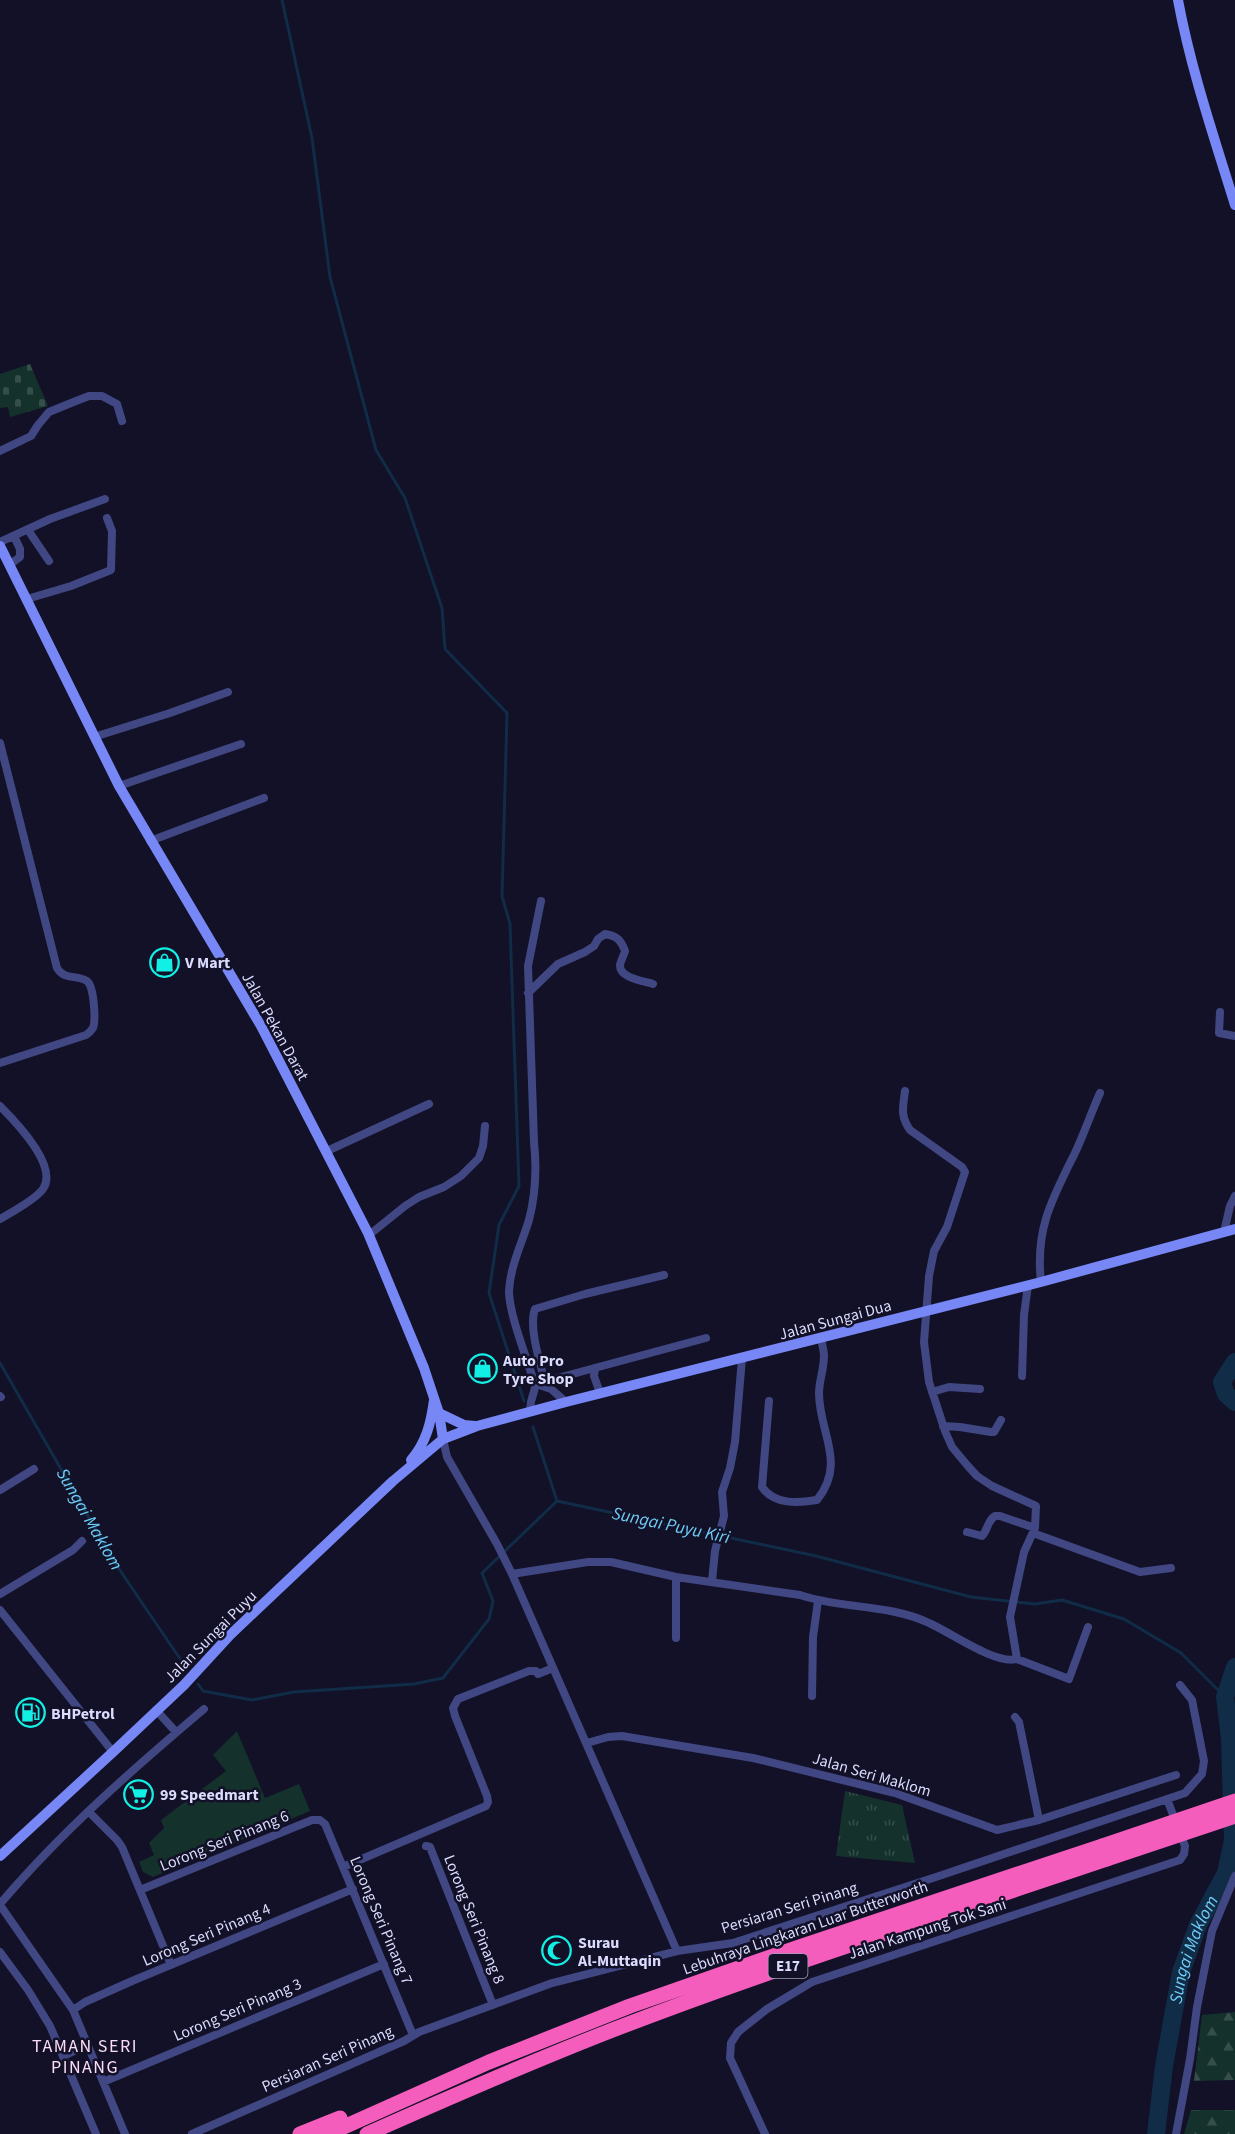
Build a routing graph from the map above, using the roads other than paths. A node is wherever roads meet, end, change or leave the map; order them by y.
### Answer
1 (1178, 0) edge
2 (1235, 205) edge
3 (122, 421) dead end
4 (0, 451) edge
5 (105, 499) dead end
6 (107, 518) dead end
7 (28, 530) junction
8 (14, 536) junction
9 (0, 544) edge
10 (49, 561) dead end
11 (9, 565) junction
12 (27, 599) junction
13 (228, 692) dead end
14 (94, 737) junction
15 (0, 743) edge
16 (241, 744) dead end
17 (119, 786) junction
18 (264, 798) dead end
19 (150, 841) junction
20 (541, 901) dead end
21 (653, 984) dead end
22 (528, 993) junction
23 (1220, 1012) dead end
24 (1235, 1036) edge
25 (0, 1063) edge
26 (905, 1091) dead end
27 (1100, 1093) dead end
28 (429, 1104) dead end
29 (0, 1106) edge
30 (484, 1126) dead end
31 (327, 1151) junction
32 (1235, 1196) edge
33 (0, 1219) edge
34 (1230, 1230) edge
35 (369, 1235) junction
36 (664, 1275) dead end
37 (1041, 1282) junction
38 (1028, 1285) junction
39 (927, 1310) junction
40 (706, 1338) dead end
41 (821, 1338) junction
42 (742, 1358) junction
43 (595, 1368) junction
44 (1022, 1376) dead end
45 (536, 1385) junction
46 (546, 1386) junction
47 (980, 1389) dead end
48 (932, 1392) junction
49 (600, 1393) junction
50 (434, 1399) junction
51 (769, 1401) dead end
52 (566, 1402) junction
53 (531, 1412) junction
54 (439, 1413) junction
55 (1001, 1420) dead end
56 (477, 1426) junction
57 (944, 1426) junction
58 (443, 1439) junction
59 (34, 1469) dead end
60 (393, 1481) junction
61 (0, 1490) edge
62 (1034, 1530) junction
63 (967, 1532) dead end
64 (82, 1541) dead end
65 (1171, 1568) dead end
66 (511, 1571) junction
67 (676, 1577) junction
68 (712, 1581) junction
69 (0, 1594) edge
70 (818, 1601) junction
71 (0, 1610) edge
72 (1088, 1627) dead end
73 (676, 1638) dead end
74 (1017, 1659) junction
75 (553, 1668) junction
76 (1180, 1685) dead end
77 (812, 1696) dead end
78 (204, 1708) dead end
79 (156, 1710) junction
80 (1015, 1717) dead end
81 (176, 1732) junction
82 (587, 1743) junction
83 (113, 1752) junction
84 (1176, 1775) dead end
85 (1167, 1799) junction
86 (1235, 1801) edge
87 (89, 1812) junction
88 (1235, 1816) edge
89 (320, 1820) joint
90 (1039, 1820) junction
91 (426, 1846) dead end
92 (1105, 1853) junction
93 (0, 1856) edge
94 (343, 1867) junction
95 (1235, 1876) edge
96 (353, 1889) junction
97 (140, 1890) junction
98 (0, 1904) edge
99 (677, 1951) junction
100 (0, 1952) edge
101 (384, 1964) junction
102 (171, 1965) junction
103 (493, 2005) junction
104 (73, 2010) junction
105 (412, 2035) junction
106 (87, 2046) junction
107 (63, 2055) junction
108 (103, 2082) junction
109 (417, 2094) junction
110 (425, 2109) junction
111 (96, 2134) edge
112 (124, 2134) edge
113 (192, 2134) edge
114 (300, 2134) edge
115 (328, 2134) edge
116 (368, 2134) edge
117 (386, 2134) edge
118 (765, 2134) edge
119 (1176, 2134) edge

1 - 2 main road
3 - 4 street
5 - 7 street
6 - 12 street
7 - 8 street
7 - 10 street
8 - 9 street
8 - 11 street
9 - 11 main road, Jalan Pekan Darat
11 - 12 main road, Jalan Pekan Darat
12 - 14 main road, Jalan Pekan Darat
13 - 14 street
14 - 17 main road, Jalan Pekan Darat
15 - 25 street
16 - 17 street
17 - 19 main road, Jalan Pekan Darat
18 - 19 street
19 - 31 main road, Jalan Pekan Darat
20 - 22 street
21 - 22 street
22 - 45 street
23 - 24 street
26 - 39 street
27 - 37 street
28 - 31 street
29 - 33 street
30 - 35 street
31 - 35 main road, Jalan Pekan Darat
32 - 34 street
34 - 37 main road, Jalan Sungai Dua
35 - 50 main road, Jalan Pekan Darat
36 - 46 street
37 - 38 main road, Jalan Sungai Dua
38 - 39 main road, Jalan Sungai Dua
38 - 44 street
39 - 41 main road, Jalan Sungai Dua
39 - 48 street
40 - 43 street
41 - 42 main road, Jalan Sungai Dua
41 - 51 street
42 - 49 main road, Jalan Sungai Dua
42 - 68 street
43 - 46 street
43 - 49 street
45 - 46 street
45 - 53 street
46 - 52 street
47 - 48 street
48 - 57 street
49 - 52 main road, Jalan Sungai Dua
50 - 54 main road, Jalan Pekan Darat
50 - 60 main road
52 - 53 main road, Jalan Sungai Dua
53 - 56 main road, Jalan Sungai Dua
54 - 56 main road
54 - 58 main road, Jalan Pekan Darat
55 - 57 street
56 - 58 main road, Jalan Sungai Dua
57 - 62 street
58 - 60 main road, Jalan Sungai Puyu
58 - 66 street
59 - 61 street
60 - 79 main road, Jalan Sungai Puyu
62 - 63 street
62 - 65 street
62 - 74 street
64 - 69 street
66 - 67 street
66 - 75 street
67 - 68 street
67 - 73 street
68 - 70 street
70 - 74 street
70 - 77 street
71 - 83 street
72 - 74 street
75 - 82 street
75 - 94 street
76 - 85 street, Persiaran Seri Pinang
78 - 81 street
79 - 81 street
79 - 83 main road, Jalan Sungai Puyu
80 - 90 street
81 - 87 street
82 - 90 street, Jalan Seri Maklom
82 - 99 street
83 - 93 main road, Jalan Sungai Puyu
84 - 90 street, Jalan Seri Maklom
85 - 99 street, Persiaran Seri Pinang
85 - 118 street, Jalan Kampung Tok Sani
86 - 92 highway, Lebuhraya Lingkaran Luar Butterworth / E17, bridge
87 - 97 street
87 - 98 street
88 - 92 highway, Lebuhraya Lingkaran Luar Butterworth / E17, bridge
89 - 94 street, Lorong Seri Pinang 7
89 - 97 street, Lorong Seri Pinang 6
91 - 103 street, Lorong Seri Pinang 8
92 - 109 highway, Lebuhraya Lingkaran Luar Butterworth / E17
92 - 110 highway, Lebuhraya Lingkaran Luar Butterworth / E17
94 - 96 street, Lorong Seri Pinang 7
95 - 119 street
96 - 101 street, Lorong Seri Pinang 7
96 - 102 street, Lorong Seri Pinang 4
97 - 102 street
98 - 104 street
99 - 103 street, Persiaran Seri Pinang
100 - 107 street
101 - 105 street, Lorong Seri Pinang 7
101 - 108 street, Lorong Seri Pinang 3
102 - 104 street, Lorong Seri Pinang 4
103 - 105 street, Persiaran Seri Pinang
104 - 106 street
105 - 113 street, Persiaran Seri Pinang
106 - 107 street
106 - 108 street
107 - 111 street
108 - 112 street
109 - 114 highway
109 - 115 highway, Lebuhraya Lingkaran Luar Butterworth / E17
110 - 116 highway, Lebuhraya Lingkaran Luar Butterworth / E17
110 - 117 highway

